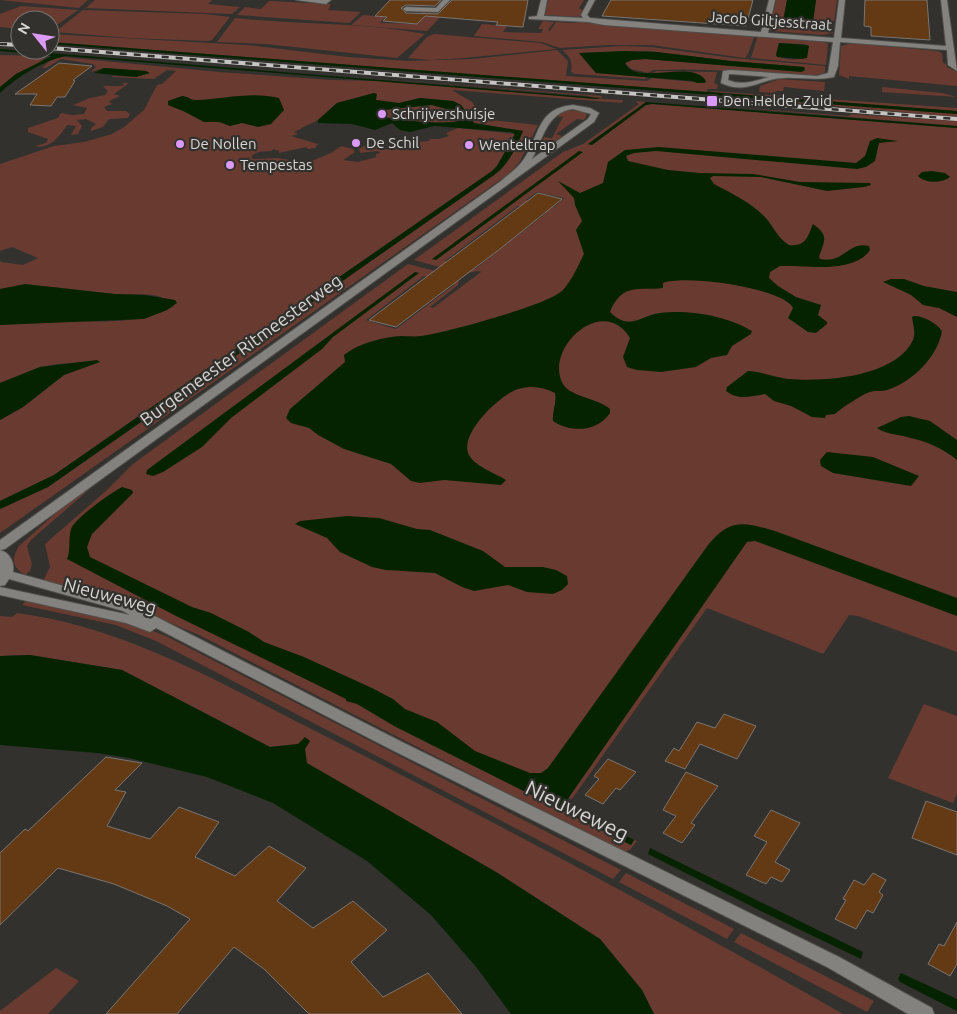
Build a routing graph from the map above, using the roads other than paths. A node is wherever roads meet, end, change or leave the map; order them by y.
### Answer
1 (299, 0) edge
2 (328, 0) edge
3 (426, 0) edge
4 (447, 0) edge
5 (544, 0) edge
6 (592, 0) edge
7 (772, 0) edge
8 (842, 0) edge
9 (944, 0) edge
10 (406, 9) dead end
11 (418, 9) junction
12 (531, 18) dead end
13 (540, 18) junction
14 (588, 20) junction
15 (764, 34) junction
16 (837, 40) junction
17 (950, 48) junction
18 (957, 69) edge
19 (779, 76) junction
20 (503, 184) junction
21 (0, 546) edge
22 (0, 554) edge
23 (3, 578) edge
24 (0, 590) edge
25 (208, 648) junction
26 (926, 1014) edge

1 - 2 street
3 - 11 street
4 - 11 street
5 - 13 street
6 - 14 street
7 - 15 street
8 - 16 street
9 - 17 street
10 - 11 street
12 - 13 street, Jacob Giltjesstraat
13 - 14 street, Jacob Giltjesstraat
14 - 15 street, Jacob Giltjesstraat
15 - 16 street, Jacob Giltjesstraat
16 - 17 street, Jacob Giltjesstraat
16 - 19 street
17 - 18 street
19 - 19 street
20 - 20 street, Burgemeester Ritmeesterweg
20 - 21 street, Burgemeester Ritmeesterweg
22 - 23 street
23 - 25 street, Nieuweweg
24 - 25 street, Nieuweweg
25 - 26 street, Nieuweweg

